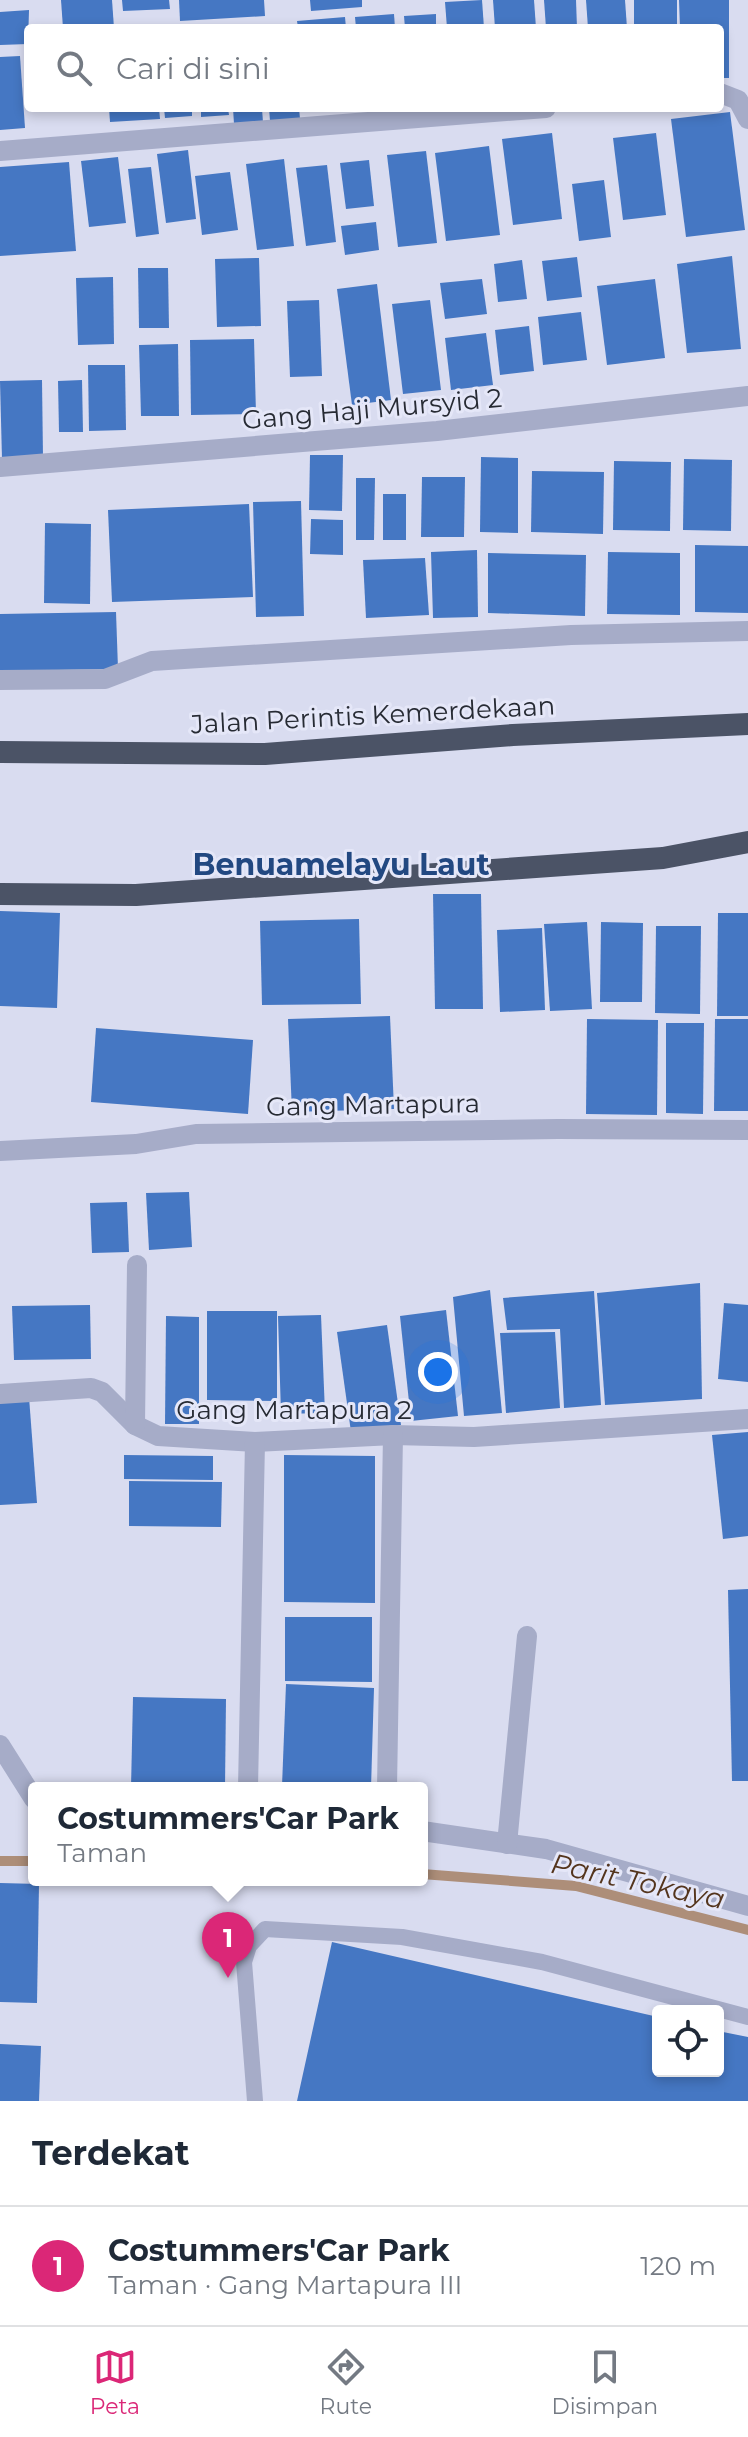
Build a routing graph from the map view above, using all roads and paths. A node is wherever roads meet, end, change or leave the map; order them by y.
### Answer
1 (724, 95) edge
2 (495, 112) edge
3 (748, 119) edge
4 (0, 151) edge
5 (748, 396) edge
6 (0, 467) edge
7 (748, 631) edge
8 (0, 680) edge
9 (748, 724) edge
10 (0, 752) edge
11 (748, 842) edge
12 (0, 894) edge
13 (748, 1130) edge
14 (0, 1151) edge
15 (137, 1265) dead end
16 (0, 1394) edge
17 (748, 1419) edge
18 (135, 1425) junction
19 (393, 1435) junction
20 (255, 1442) junction
21 (527, 1636) dead end
22 (0, 1745) edge
23 (248, 1782) edge
24 (387, 1782) edge
25 (28, 1789) edge
26 (428, 1832) edge
27 (507, 1844) junction
28 (748, 1906) edge
29 (748, 2017) edge
30 (255, 2101) edge

1 - 3 street
2 - 4 street
5 - 6 street, Gang Haji Mursyid 2
7 - 8 street
9 - 10 highway, Jalan Perintis Kemerdekaan
11 - 12 highway
13 - 14 street, Gang Martapura
15 - 18 street
16 - 18 street, Gang Martapura 2
17 - 19 street, Gang Martapura 2
18 - 20 street, Gang Martapura 2
19 - 20 street, Gang Martapura 2
19 - 24 street
20 - 23 street
21 - 27 street
22 - 25 street
26 - 27 street
27 - 28 street
29 - 30 lane

